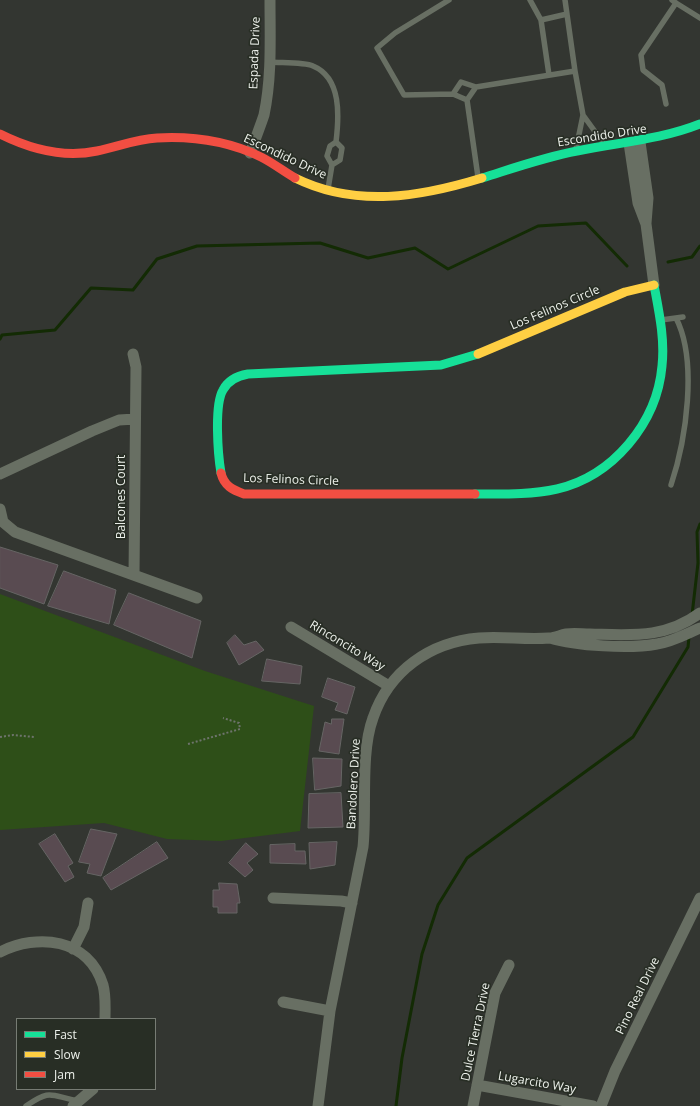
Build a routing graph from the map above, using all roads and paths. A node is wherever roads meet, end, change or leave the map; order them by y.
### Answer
1 (270, 0) edge
2 (449, 0) edge
3 (530, 0) edge
4 (565, 0) edge
5 (674, 2) edge
6 (567, 14) junction
7 (700, 18) edge
8 (541, 20) junction
9 (270, 62) junction
10 (575, 71) junction
11 (549, 75) junction
12 (476, 87) junction
13 (453, 94) junction
14 (467, 100) junction
15 (666, 104) dead end
16 (584, 115) junction
17 (700, 124) edge
18 (0, 134) edge
19 (336, 142) junction
20 (635, 143) junction
21 (606, 146) junction
22 (575, 151) junction
23 (250, 153) junction
24 (332, 165) junction
25 (478, 178) junction
26 (328, 190) junction
27 (654, 285) junction
28 (660, 320) junction
29 (133, 354) dead end
30 (135, 418) junction
31 (0, 474) edge
32 (671, 485) dead end
33 (0, 509) edge
34 (134, 575) junction
35 (197, 598) dead end
36 (700, 613) edge
37 (291, 627) dead end
38 (700, 628) edge
39 (550, 638) junction
40 (389, 686) junction
41 (223, 718) dead end
42 (0, 737) edge
43 (34, 737) dead end
44 (188, 744) dead end
45 (273, 898) dead end
46 (700, 898) edge
47 (88, 903) dead end
48 (352, 903) junction
49 (74, 949) junction
50 (0, 952) edge
51 (509, 965) dead end
52 (283, 1002) dead end
53 (330, 1011) junction
54 (105, 1018) edge
55 (477, 1085) junction
56 (92, 1090) edge
57 (76, 1104) edge
58 (26, 1106) edge
59 (318, 1106) edge
60 (473, 1106) edge
61 (593, 1106) edge
62 (601, 1106) edge

1 - 9 street, Espada Drive
2 - 13 lane
3 - 8 lane
4 - 6 lane
5 - 7 lane
5 - 15 lane
6 - 8 lane
6 - 10 lane
8 - 11 lane
9 - 19 lane
9 - 23 street, Espada Drive
10 - 11 lane
10 - 16 lane
11 - 12 lane
12 - 13 lane
12 - 14 lane
13 - 14 lane
14 - 25 lane
16 - 21 lane
16 - 22 lane
17 - 20 street, Escondido Drive
18 - 23 street, Escondido Drive
19 - 24 lane
19 - 24 lane
20 - 21 street, Escondido Drive
20 - 27 street, Los Felinos Circle
21 - 22 street, Escondido Drive
22 - 25 street, Escondido Drive
23 - 26 street, Escondido Drive
24 - 26 lane
25 - 26 street, Escondido Drive
27 - 28 street, Los Felinos Circle
27 - 28 street, Los Felinos Circle
28 - 32 lane
29 - 30 street, Balcones Court
30 - 31 street
30 - 34 street, Balcones Court
33 - 34 street
34 - 35 street
36 - 39 street, Bandolero Drive
37 - 40 street, Rinconcito Way
38 - 39 street, Bandolero Drive
39 - 40 street, Bandolero Drive
40 - 48 street, Bandolero Drive
41 - 44 path
42 - 43 path
45 - 48 street
46 - 62 street, Pino Real Drive
47 - 49 street
48 - 53 street, Bandolero Drive
49 - 50 street
49 - 54 street
51 - 55 street, Dulce Tierra Drive
52 - 53 street
53 - 59 street, Bandolero Drive
55 - 60 street, Dulce Tierra Drive
55 - 61 street, Lugarcito Way
56 - 57 street
57 - 58 lane

